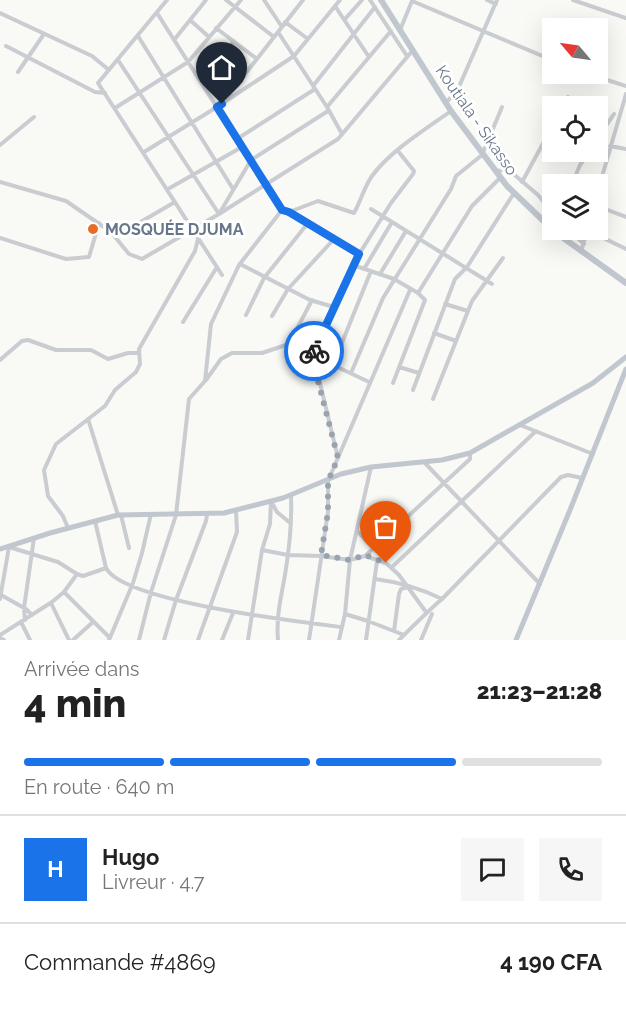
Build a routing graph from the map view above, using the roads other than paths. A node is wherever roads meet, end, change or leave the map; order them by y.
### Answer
1 (167, 0) edge
2 (206, 0) edge
3 (226, 0) edge
4 (241, 0) edge
5 (303, 0) edge
6 (340, 0) edge
7 (362, 0) edge
8 (370, 0) edge
9 (381, 0) edge
10 (412, 0) edge
11 (487, 0) edge
12 (573, 0) edge
13 (266, 1) edge
14 (496, 2) edge
15 (335, 6) junction
16 (235, 7) junction
17 (375, 7) junction
18 (0, 13) edge
19 (157, 13) junction
20 (626, 18) edge
21 (345, 19) junction
22 (190, 20) junction
23 (285, 22) junction
24 (282, 27) junction
25 (216, 28) junction
26 (391, 31) junction
27 (400, 31) junction
28 (278, 32) junction
29 (483, 32) junction
30 (354, 33) junction
31 (44, 34) junction
32 (138, 36) junction
33 (209, 37) junction
34 (274, 37) junction
35 (308, 39) junction
36 (174, 40) junction
37 (234, 41) junction
38 (6, 46) dead end
39 (413, 49) junction
40 (294, 56) junction
41 (407, 56) junction
42 (542, 56) edge
43 (369, 57) junction
44 (29, 58) junction
45 (257, 59) junction
46 (118, 60) junction
47 (188, 62) junction
48 (109, 70) junction
49 (18, 72) dead end
50 (164, 77) junction
51 (608, 80) edge
52 (202, 83) junction
53 (626, 86) edge
54 (314, 88) junction
55 (105, 93) junction
56 (139, 93) junction
57 (626, 94) edge
58 (446, 103) junction
59 (222, 104) junction
60 (217, 107) junction
61 (502, 107) dead end
62 (115, 108) junction
63 (327, 109) junction
64 (451, 111) junction
65 (614, 114) dead end
66 (34, 117) dead end
67 (192, 123) junction
68 (608, 123) edge
69 (342, 134) junction
70 (168, 137) junction
71 (237, 139) junction
72 (0, 145) edge
73 (542, 145) edge
74 (610, 146) junction
75 (242, 147) junction
76 (626, 149) edge
77 (398, 151) junction
78 (144, 152) junction
79 (482, 155) junction
80 (251, 160) junction
81 (216, 162) junction
82 (494, 171) junction
83 (602, 174) edge
84 (193, 175) junction
85 (500, 178) junction
86 (0, 182) edge
87 (522, 182) junction
88 (266, 184) junction
89 (168, 189) junction
90 (233, 189) junction
91 (514, 193) junction
92 (542, 200) edge
93 (175, 202) junction
94 (371, 209) dead end
95 (282, 210) junction
96 (608, 210) edge
97 (289, 212) junction
98 (219, 214) junction
99 (382, 216) junction
100 (626, 217) edge
101 (392, 222) junction
102 (99, 223) junction
103 (308, 223) junction
104 (192, 229) junction
105 (406, 231) junction
106 (111, 232) junction
107 (0, 238) edge
108 (198, 239) junction
109 (334, 239) junction
110 (419, 239) junction
111 (580, 240) edge
112 (585, 240) edge
113 (608, 240) edge
114 (584, 244) junction
115 (626, 249) edge
116 (581, 252) junction
117 (442, 253) junction
118 (359, 254) junction
119 (503, 258) dead end
120 (240, 264) junction
121 (353, 265) junction
122 (217, 267) junction
123 (363, 268) junction
124 (466, 268) junction
125 (371, 271) junction
126 (380, 274) junction
127 (222, 275) dead end
128 (264, 277) junction
129 (394, 279) junction
130 (487, 280) junction
131 (626, 283) edge
132 (492, 284) dead end
133 (288, 289) junction
134 (410, 290) junction
135 (418, 292) junction
136 (312, 300) junction
137 (445, 304) junction
138 (334, 307) junction
139 (468, 311) junction
140 (246, 315) dead end
141 (272, 316) dead end
142 (183, 322) dead end
143 (434, 333) junction
144 (456, 341) junction
145 (289, 344) junction
146 (139, 353) junction
147 (313, 355) junction
148 (626, 357) edge
149 (0, 360) edge
150 (333, 365) junction
151 (399, 367) junction
152 (626, 369) edge
153 (351, 373) junction
154 (419, 373) junction
155 (205, 381) junction
156 (369, 382) junction
157 (393, 384) dead end
158 (412, 390) dead end
159 (433, 399) dead end
160 (88, 419) junction
161 (520, 425) junction
162 (536, 431) junction
163 (470, 453) junction
164 (593, 453) junction
165 (338, 458) junction
166 (424, 462) junction
167 (371, 467) junction
168 (583, 478) junction
169 (328, 481) junction
170 (444, 483) junction
171 (291, 495) junction
172 (271, 501) junction
173 (461, 502) junction
174 (236, 510) junction
175 (151, 514) junction
176 (119, 515) junction
177 (176, 515) junction
178 (207, 515) junction
179 (95, 521) junction
180 (289, 522) junction
181 (68, 528) junction
182 (357, 532) junction
183 (34, 538) junction
184 (498, 540) junction
185 (9, 547) junction
186 (129, 548) dead end
187 (373, 548) junction
188 (0, 549) edge
189 (262, 550) junction
190 (32, 554) junction
191 (288, 555) junction
192 (321, 555) junction
193 (365, 555) junction
194 (350, 560) junction
195 (377, 560) junction
196 (392, 567) junction
197 (106, 568) junction
198 (77, 574) junction
199 (375, 579) junction
200 (540, 584) junction
201 (131, 586) junction
202 (408, 587) junction
203 (64, 592) junction
204 (151, 592) junction
205 (0, 596) edge
206 (442, 599) junction
207 (176, 600) junction
208 (51, 603) junction
209 (24, 608) junction
210 (209, 608) junction
211 (233, 612) junction
212 (426, 612) junction
213 (345, 614) junction
214 (432, 614) dead end
215 (32, 615) junction
216 (252, 615) junction
217 (276, 620) junction
218 (23, 621) junction
219 (368, 621) junction
220 (93, 622) junction
221 (312, 623) junction
222 (341, 627) junction
223 (394, 631) junction
224 (404, 635) junction
225 (1, 638) edge
226 (109, 638) edge
227 (30, 640) edge
228 (71, 640) edge
229 (139, 640) edge
230 (164, 640) edge
231 (198, 640) edge
232 (222, 640) edge
233 (248, 640) edge
234 (278, 640) edge
235 (309, 640) edge
236 (339, 640) edge
237 (366, 640) edge
238 (399, 640) edge
239 (421, 640) edge
240 (516, 640) edge

1 - 19 street
2 - 22 street
3 - 16 street
4 - 16 street
5 - 23 street
6 - 15 street
7 - 21 street
8 - 17 street
9 - 27 main road, Koutiala - Sikasso
10 - 27 street
10 - 29 street
11 - 14 street
12 - 20 street
13 - 24 street
14 - 29 street
15 - 21 street
15 - 35 street
16 - 25 street
16 - 34 street
17 - 26 street
17 - 30 street
18 - 31 street
19 - 32 street
19 - 36 street
21 - 30 street
22 - 33 street
22 - 36 street
23 - 24 street
23 - 35 street
24 - 28 street
25 - 33 street
25 - 37 street
26 - 41 street
26 - 43 street
27 - 39 main road, Koutiala - Sikasso
28 - 34 street
28 - 40 street
29 - 42 street
29 - 58 street
30 - 43 street
30 - 54 street
31 - 44 street
31 - 48 street
32 - 46 street
32 - 50 street
33 - 47 street
34 - 45 street
35 - 40 street
36 - 47 street
37 - 45 street
37 - 52 street
38 - 44 street
39 - 41 street
39 - 58 main road, Koutiala - Sikasso
40 - 54 street
40 - 59 street
41 - 69 street
43 - 63 street
44 - 49 street
44 - 55 street
45 - 59 street
46 - 48 street
46 - 56 street
47 - 50 street
47 - 52 street
48 - 55 street
50 - 56 street
50 - 67 street
51 - 53 street
52 - 60 street
54 - 63 street
54 - 71 street
55 - 62 street
56 - 62 street
56 - 70 street
57 - 74 street
58 - 64 main road, Koutiala - Sikasso
59 - 60 street
60 - 67 street
60 - 71 street
61 - 79 street
62 - 78 street
63 - 69 street
63 - 80 street
64 - 77 street
64 - 79 main road, Koutiala - Sikasso
65 - 68 street
66 - 72 street
67 - 70 street
67 - 81 street
69 - 88 street
70 - 78 street
70 - 84 street
71 - 75 street
73 - 87 street
74 - 76 street
74 - 83 street
75 - 80 street
75 - 81 street
77 - 97 street
77 - 99 street
78 - 89 street
79 - 82 main road, Koutiala - Sikasso
79 - 110 street
80 - 88 street
80 - 90 street
81 - 84 street
81 - 90 street
82 - 85 main road, Koutiala - Sikasso
82 - 87 street
84 - 89 street
84 - 98 street
85 - 91 main road, Koutiala - Sikasso
85 - 117 street
86 - 102 street
87 - 92 street
88 - 95 street
88 - 98 street
89 - 93 street
90 - 98 street
91 - 116 main road, Koutiala - Sikasso
91 - 124 street
93 - 104 street
93 - 106 street
94 - 99 street
95 - 97 street
95 - 120 street
96 - 100 street
97 - 103 street
98 - 104 street
99 - 101 street
99 - 118 street
101 - 105 street
101 - 123 street
102 - 106 street
102 - 107 street
103 - 109 street
103 - 128 street
104 - 106 street
104 - 108 street
105 - 110 street
105 - 126 street
108 - 122 street
108 - 146 street
109 - 118 street
109 - 133 street
110 - 117 street
110 - 129 street
111 - 114 street
112 - 114 street
113 - 115 street
114 - 116 street
116 - 131 main road, Koutiala - Sikasso
117 - 124 street
117 - 135 street
118 - 121 street
119 - 130 street
120 - 128 street
120 - 155 street
121 - 123 street
121 - 138 street
122 - 127 street
122 - 142 street
123 - 125 street
124 - 130 street
124 - 137 street
125 - 126 street
125 - 150 street
126 - 129 street
128 - 133 street
128 - 140 street
129 - 134 street
129 - 153 street
130 - 132 street
130 - 139 street
133 - 136 street
133 - 141 street
134 - 135 street
134 - 156 street
135 - 151 street
136 - 138 street
136 - 145 street
137 - 139 street
137 - 143 street
138 - 147 street
139 - 144 street
143 - 144 street
143 - 154 street
144 - 159 street
145 - 147 street
145 - 155 street
146 - 149 street
146 - 160 street
147 - 150 street
147 - 165 street
148 - 161 street
150 - 153 street
151 - 154 street
151 - 157 street
152 - 164 street
153 - 156 street
154 - 158 street
155 - 177 street
156 - 165 street
160 - 176 street
160 - 181 street
161 - 162 street
161 - 163 street
162 - 164 street
162 - 173 street
163 - 166 street
163 - 170 street
164 - 168 street
165 - 169 street
166 - 167 street
166 - 170 street
167 - 169 street
167 - 182 street
168 - 184 street
168 - 200 street
169 - 171 street
169 - 192 street
170 - 173 street
170 - 187 street
171 - 172 street
171 - 180 street
172 - 174 street
172 - 180 street
172 - 189 street
173 - 184 street
173 - 196 street
174 - 178 street
174 - 210 street
175 - 176 street
175 - 177 street
175 - 201 street
176 - 179 street
176 - 186 street
177 - 178 street
177 - 204 street
178 - 207 street
179 - 181 street
179 - 197 street
180 - 191 street
181 - 183 street
182 - 187 street
182 - 194 street
183 - 185 street
183 - 190 street
184 - 200 street
184 - 206 street
185 - 188 street
185 - 190 street
185 - 205 street
187 - 193 street
189 - 191 street
189 - 216 street
190 - 198 street
190 - 209 street
191 - 192 street
191 - 217 street
192 - 194 street
192 - 221 street
193 - 194 street
193 - 195 street
194 - 213 street
195 - 196 street
195 - 199 street
196 - 202 street
197 - 198 street
197 - 201 street
198 - 203 street
199 - 202 street
199 - 219 street
200 - 240 street
201 - 204 street
201 - 226 street
202 - 206 street
202 - 212 street
202 - 223 street
203 - 208 street
203 - 220 street
204 - 207 street
204 - 229 street
205 - 209 street
206 - 212 street
207 - 210 street
207 - 230 street
208 - 215 street
208 - 228 street
209 - 215 street
209 - 218 street
210 - 211 street
210 - 231 street
211 - 216 street
211 - 232 street
212 - 224 street
213 - 219 street
213 - 222 street
214 - 239 street
215 - 218 street
216 - 217 street
216 - 233 street
217 - 221 street
217 - 234 street
218 - 225 street
218 - 227 street
219 - 223 street
219 - 237 street
220 - 226 street
220 - 228 street
221 - 222 street
221 - 235 street
222 - 236 street
223 - 224 street
224 - 238 street

